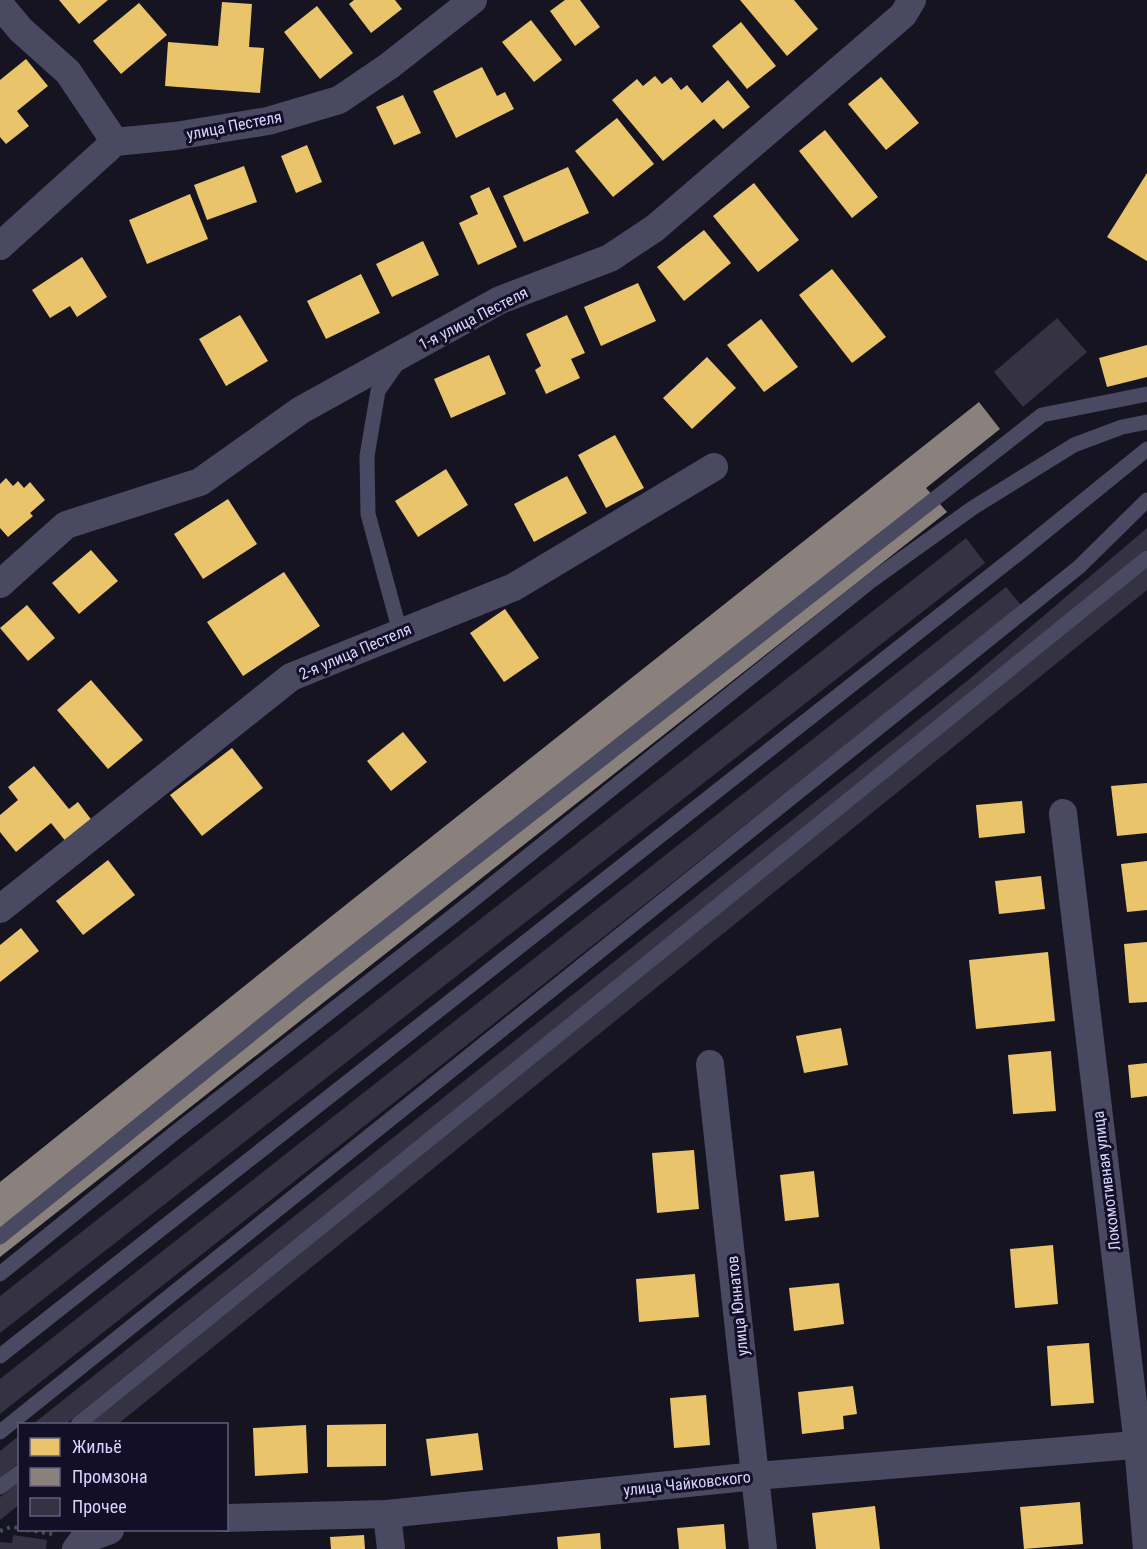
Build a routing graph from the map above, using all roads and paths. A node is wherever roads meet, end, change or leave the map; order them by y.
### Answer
1 (472, 0) edge
2 (912, 0) edge
3 (0, 4) edge
4 (115, 142) junction
5 (0, 246) edge
6 (405, 352) junction
7 (1147, 394) edge
8 (1147, 422) edge
9 (1147, 448) edge
10 (714, 467) dead end
11 (1147, 500) edge
12 (1147, 558) edge
13 (0, 584) edge
14 (400, 632) junction
15 (1063, 813) dead end
16 (0, 909) edge
17 (710, 1064) dead end
18 (0, 1237) edge
19 (0, 1274) edge
20 (0, 1356) edge
21 (80, 1423) edge
22 (0, 1432) edge
23 (1142, 1444) edge
24 (18, 1474) edge
25 (756, 1476) junction
26 (0, 1487) edge
27 (387, 1514) junction
28 (228, 1518) edge
29 (18, 1528) edge
30 (107, 1531) edge
31 (0, 1532) edge
32 (76, 1549) edge
33 (391, 1549) edge
34 (763, 1549) edge
35 (1147, 1549) edge

1 - 4 street, улица Пестеля
2 - 6 street, 1-я улица Пестеля
3 - 4 street
4 - 5 street
6 - 13 street, 1-я улица Пестеля
6 - 14 lane
7 - 18 lane
8 - 19 lane
9 - 20 lane
10 - 14 street, 2-я улица Пестеля
11 - 22 lane
12 - 21 lane
14 - 16 street, 2-я улица Пестеля
15 - 23 street, Локомотивная улица
17 - 25 street, улица Юннатов
23 - 25 street, улица Чайковского
23 - 35 street, Локомотивная улица
24 - 26 lane
25 - 27 street, улица Чайковского
25 - 34 street, улица Юннатов
27 - 28 street, улица Чайковского
27 - 33 street
29 - 31 path
30 - 32 street

